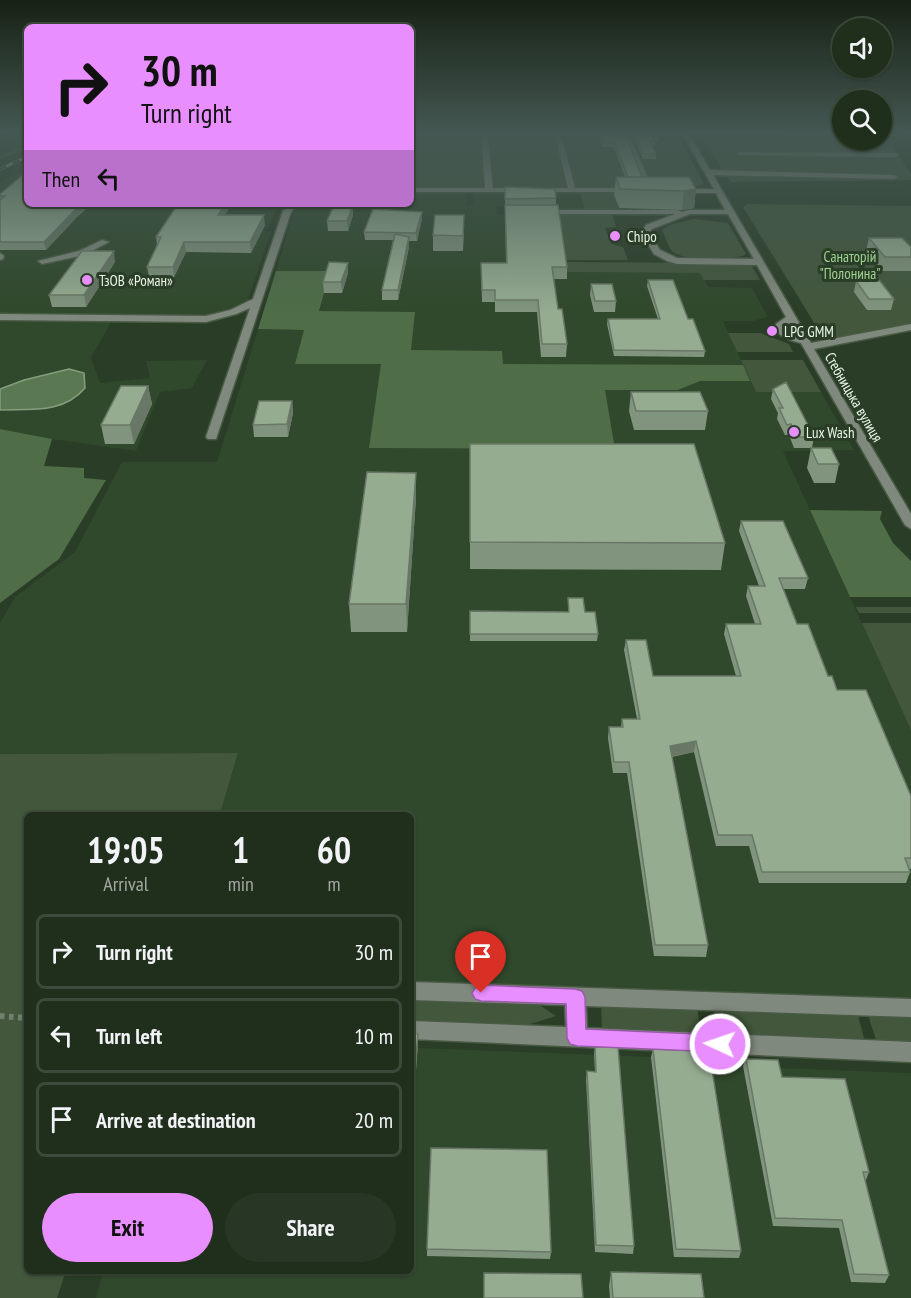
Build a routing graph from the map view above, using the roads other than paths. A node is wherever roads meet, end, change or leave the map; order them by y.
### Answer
1 (718, 191) edge
2 (291, 207) edge
3 (530, 212) edge
4 (689, 212) junction
5 (730, 212) junction
6 (105, 242) dead end
7 (42, 261) dead end
8 (759, 262) junction
9 (257, 302) junction
10 (0, 317) edge
11 (911, 327) edge
12 (806, 344) junction
13 (212, 437) dead end
14 (892, 492) junction
15 (911, 494) edge
16 (911, 525) edge
17 (414, 991) edge
18 (575, 997) junction
19 (911, 1008) edge
20 (414, 1030) edge
21 (577, 1038) junction
22 (911, 1052) edge

1 - 5 street, Стебницька вулиця
2 - 9 street
3 - 4 street
4 - 5 street
4 - 8 street
5 - 8 street, Стебницька вулиця
6 - 7 street
8 - 12 street, Стебницька вулиця
9 - 10 street
9 - 13 street
11 - 12 street
12 - 14 street, Стебницька вулиця
14 - 15 street
14 - 16 street, Стебницька вулиця
17 - 18 street
18 - 19 street
18 - 21 street
20 - 21 street
21 - 22 street

